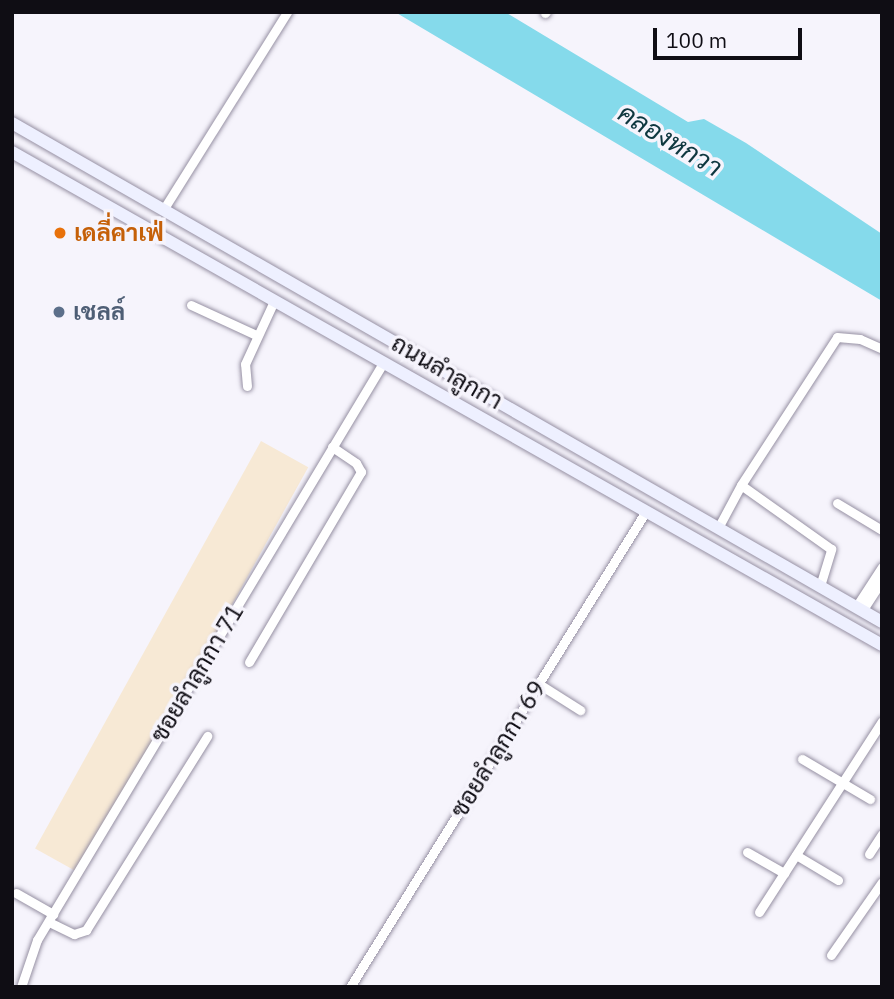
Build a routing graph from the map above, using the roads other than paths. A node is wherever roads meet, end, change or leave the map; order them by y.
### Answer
1 (287, 12) edge
2 (12, 123) edge
3 (12, 152) edge
4 (163, 210) junction
5 (274, 301) junction
6 (191, 305) dead end
7 (256, 335) junction
8 (882, 349) edge
9 (383, 363) junction
10 (247, 386) dead end
11 (332, 447) junction
12 (741, 485) junction
13 (837, 503) dead end
14 (646, 511) junction
15 (718, 528) junction
16 (882, 530) edge
17 (765, 555) junction
18 (882, 567) edge
19 (754, 572) junction
20 (882, 580) edge
21 (820, 586) junction
22 (859, 609) junction
23 (882, 622) edge
24 (882, 645) edge
25 (249, 662) dead end
26 (538, 684) junction
27 (580, 710) dead end
28 (882, 721) edge
29 (207, 736) dead end
30 (802, 759) dead end
31 (842, 783) junction
32 (870, 799) dead end
33 (882, 834) edge
34 (747, 852) dead end
35 (869, 854) dead end
36 (796, 855) junction
37 (785, 873) junction
38 (838, 880) dead end
39 (882, 882) edge
40 (16, 893) dead end
41 (759, 912) dead end
42 (51, 918) junction
43 (831, 955) dead end
44 (21, 987) edge
45 (350, 987) edge

1 - 4 street
2 - 4 main road, ถนนลำลูกกา
3 - 5 main road, ถนนลำลูกกา
4 - 15 main road, ถนนลำลูกกา
5 - 7 street
5 - 9 main road, ถนนลำลูกกา
6 - 7 street
7 - 10 street
8 - 12 street
9 - 11 street, ซอยลำลูกกา 71
9 - 14 main road, ถนนลำลูกกา
11 - 25 street
11 - 42 street, ซอยลำลูกกา 71
12 - 15 street
12 - 21 street
13 - 16 street
14 - 19 main road, ถนนลำลูกกา
14 - 26 street, ซอยลำลูกกา 69
15 - 17 main road, ถนนลำลูกกา
17 - 19 main road
17 - 21 main road, ถนนลำลูกกา
18 - 22 street
19 - 24 main road, ถนนลำลูกกา
20 - 22 street
21 - 22 main road, ถนนลำลูกกา
22 - 23 main road, ถนนลำลูกกา
26 - 27 street
26 - 45 street, ซอยลำลูกกา 69
28 - 31 street
29 - 42 street
30 - 31 street
31 - 32 street
31 - 36 street
33 - 35 street
34 - 37 street
36 - 37 street
36 - 38 street
37 - 41 street
39 - 43 street
40 - 42 street
42 - 44 street, ซอยลำลูกกา 71

